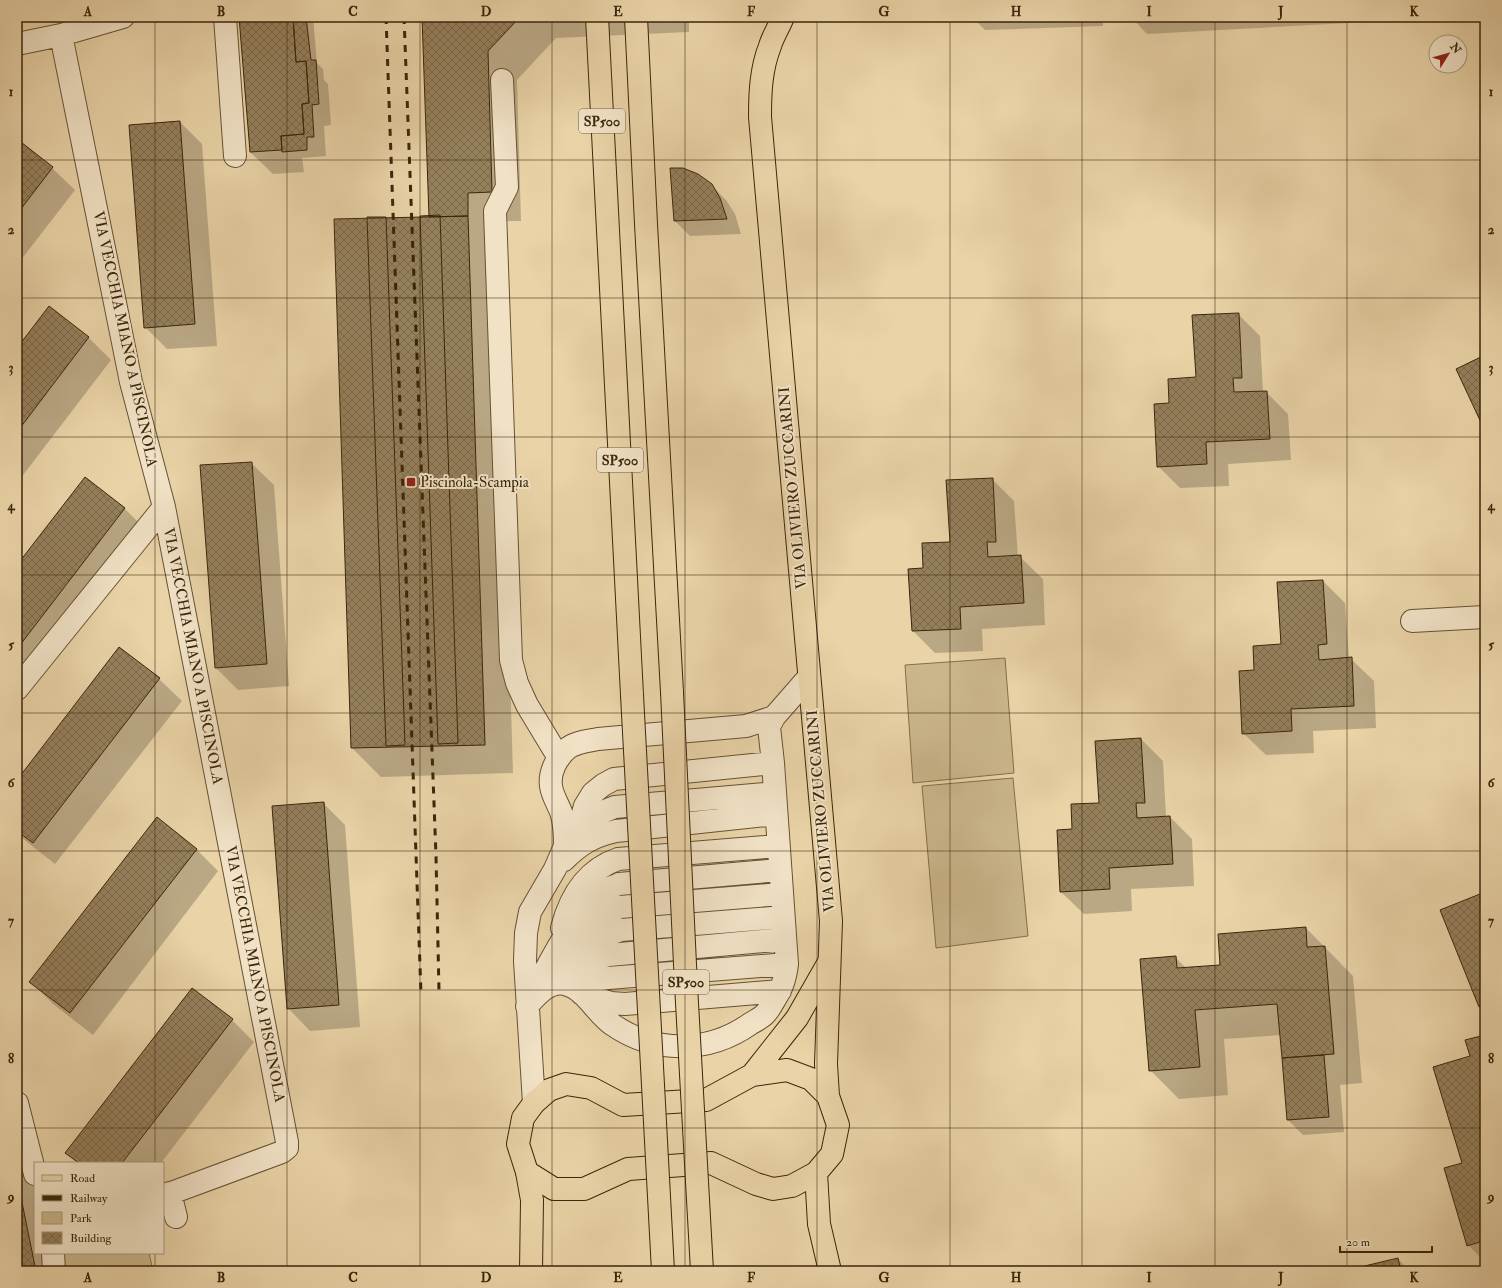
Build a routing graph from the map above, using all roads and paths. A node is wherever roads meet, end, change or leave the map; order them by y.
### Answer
1 (123, 17) edge
2 (225, 17) edge
3 (597, 17) edge
4 (636, 17) edge
5 (783, 18) edge
6 (61, 35) junction
7 (17, 44) edge
8 (502, 80) dead end
9 (235, 156) dead end
10 (164, 507) junction
11 (1485, 617) edge
12 (1412, 621) dead end
13 (809, 677) junction
14 (17, 689) edge
15 (774, 717) junction
16 (559, 758) junction
17 (773, 763) junction
18 (776, 803) junction
19 (580, 824) junction
20 (565, 846) junction
21 (778, 846) junction
22 (554, 869) junction
23 (780, 870) junction
24 (782, 894) junction
25 (783, 917) junction
26 (785, 940) junction
27 (557, 949) junction
28 (830, 961) junction
29 (787, 964) junction
30 (558, 986) junction
31 (780, 991) junction
32 (527, 1006) junction
33 (752, 1075) junction
34 (828, 1096) junction
35 (17, 1103) edge
36 (534, 1104) junction
37 (34, 1170) edge
38 (527, 1172) junction
39 (816, 1173) junction
40 (166, 1195) edge
41 (176, 1217) dead end
42 (53, 1254) edge
43 (54, 1271) edge
44 (531, 1271) edge
45 (663, 1271) edge
46 (702, 1271) edge
47 (830, 1271) edge

1 - 6 street
2 - 9 street
3 - 45 main road, SP500, bridge
4 - 46 main road, SP500, bridge
5 - 13 main road, VIA OLIVIERO ZUCCARINI
6 - 7 street
6 - 10 street, VIA VECCHIA MIANO A PISCINOLA
8 - 16 street
10 - 14 street
10 - 40 street, VIA VECCHIA MIANO A PISCINOLA
11 - 12 street
13 - 15 street
13 - 28 main road, VIA OLIVIERO ZUCCARINI
15 - 16 street
15 - 17 street
16 - 20 street
17 - 18 street
17 - 19 street
18 - 19 street
18 - 21 street
18 - 22 street
19 - 20 street
20 - 22 street
21 - 23 street
21 - 27 street
22 - 32 street
23 - 24 street
23 - 27 street
24 - 25 street
24 - 27 street
25 - 26 street
25 - 30 street
26 - 29 street
26 - 30 street
27 - 30 street
28 - 33 main road, VIA OLIVIERO ZUCCARINI
28 - 34 main road, VIA OLIVIERO ZUCCARINI
29 - 30 street
29 - 31 street
30 - 31 street
30 - 31 street
30 - 32 street
32 - 36 street
33 - 34 main road, VIA OLIVIERO ZUCCARINI
33 - 36 main road, VIA OLIVIERO ZUCCARINI
34 - 39 main road, VIA OLIVIERO ZUCCARINI
35 - 37 street
36 - 38 main road, VIA OLIVIERO ZUCCARINI
38 - 39 main road, VIA OLIVIERO ZUCCARINI
38 - 44 main road
39 - 47 main road
40 - 41 street
42 - 43 street

